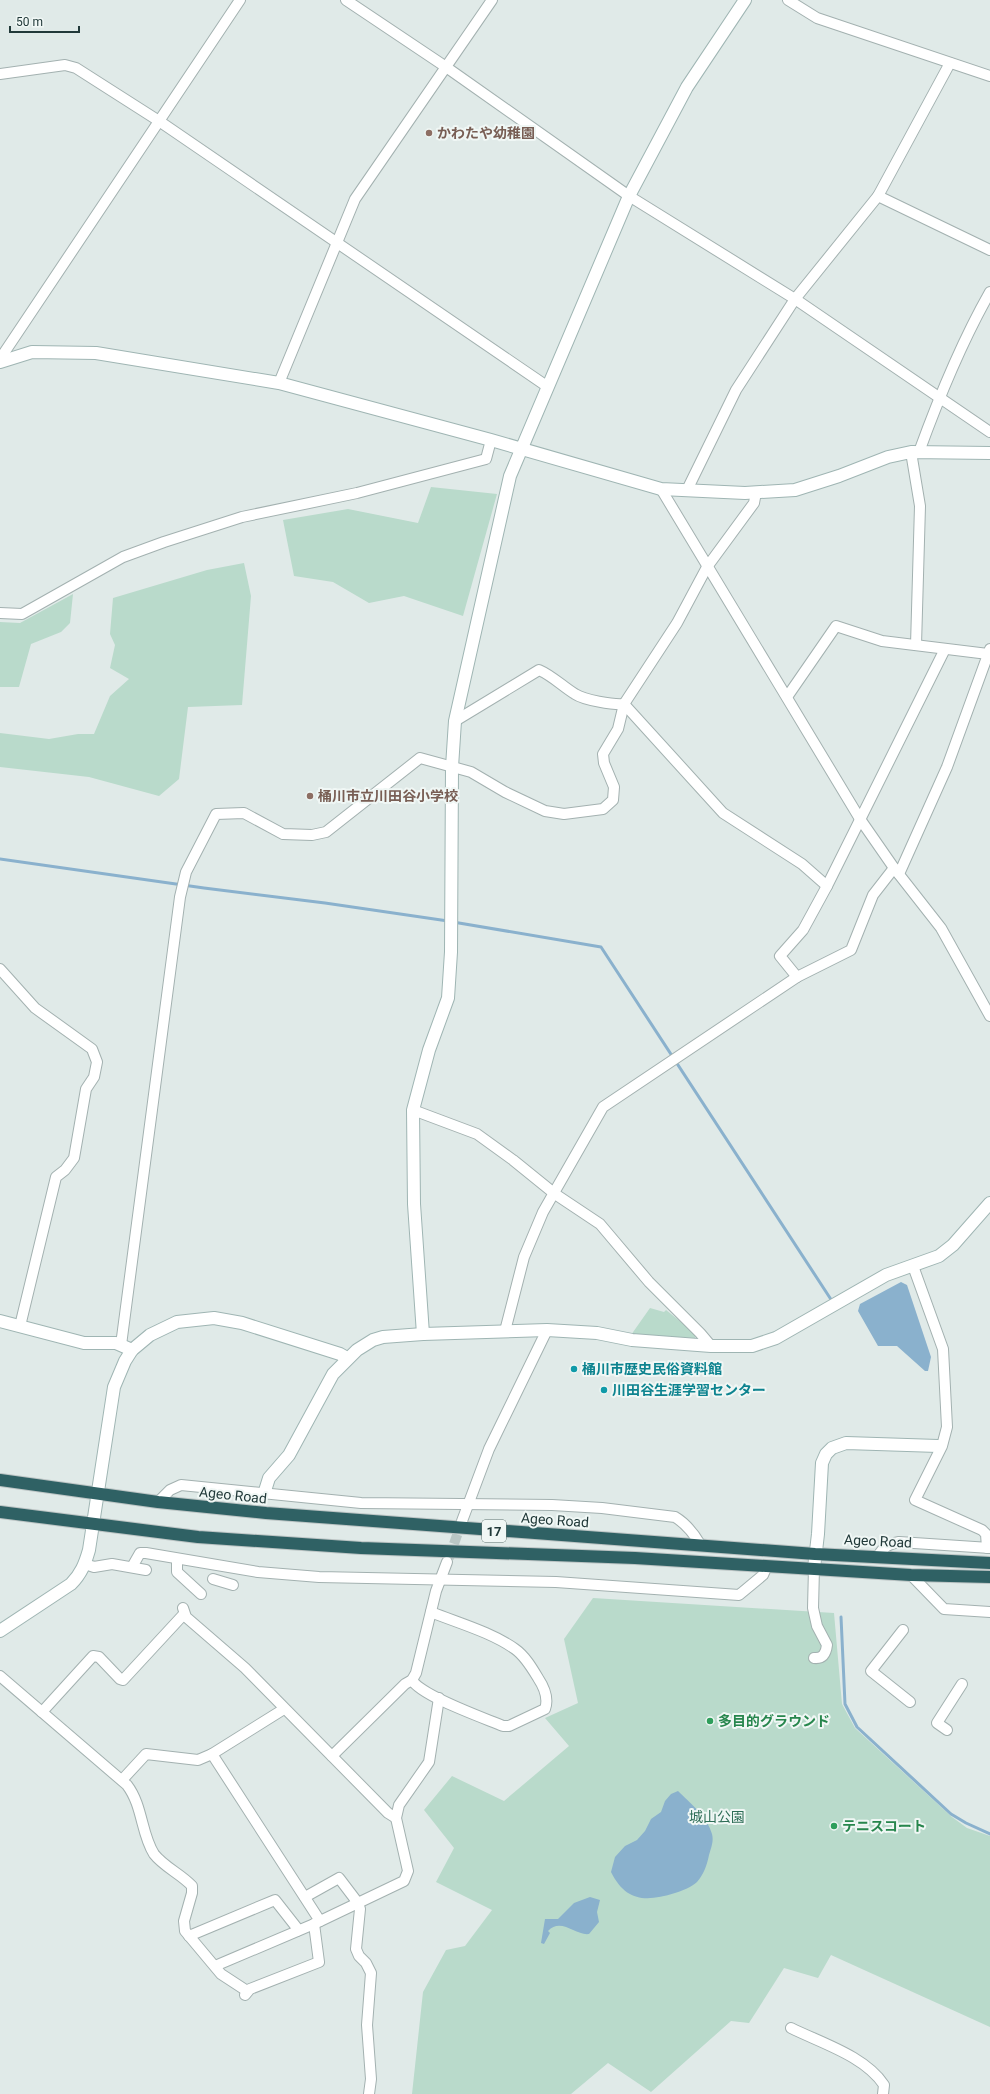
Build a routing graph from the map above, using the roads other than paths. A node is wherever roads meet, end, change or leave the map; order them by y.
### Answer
1 (240, 0) edge
2 (346, 0) edge
3 (492, 0) edge
4 (745, 0) edge
5 (788, 0) edge
6 (950, 62) junction
7 (446, 67) junction
8 (0, 74) edge
9 (990, 76) edge
10 (159, 121) junction
11 (629, 196) junction
12 (878, 196) junction
13 (338, 243) junction
14 (990, 250) edge
15 (990, 292) edge
16 (795, 299) junction
17 (0, 359) edge
18 (0, 362) edge
19 (279, 383) junction
20 (548, 387) junction
21 (939, 397) junction
22 (990, 432) edge
23 (491, 440) junction
24 (522, 448) junction
25 (915, 452) junction
26 (990, 453) edge
27 (661, 489) junction
28 (687, 490) junction
29 (756, 492) junction
30 (708, 568) junction
31 (0, 613) edge
32 (916, 645) junction
33 (945, 648) junction
34 (989, 652) edge
35 (787, 697) junction
36 (624, 704) junction
37 (455, 720) junction
38 (452, 767) junction
39 (860, 818) junction
40 (896, 871) junction
41 (827, 886) junction
42 (0, 969) edge
43 (797, 977) junction
44 (990, 1016) edge
45 (413, 1110) junction
46 (555, 1194) junction
47 (990, 1203) edge
48 (912, 1266) junction
49 (0, 1321) edge
50 (20, 1326) junction
51 (505, 1330) junction
52 (547, 1330) junction
53 (423, 1334) junction
54 (120, 1345) junction
55 (711, 1346) junction
56 (132, 1350) junction
57 (347, 1358) junction
58 (938, 1446) dead end
59 (0, 1480) edge
60 (97, 1494) junction
61 (264, 1494) junction
62 (158, 1502) junction
63 (467, 1505) junction
64 (3, 1515) edge
65 (462, 1520) tunnel mouth
66 (92, 1523) junction
67 (700, 1544) junction
68 (988, 1548) edge
69 (814, 1554) junction
70 (878, 1556) junction
71 (177, 1559) junction
72 (447, 1562) tunnel mouth
73 (990, 1563) edge
74 (85, 1564) junction
75 (132, 1566) junction
76 (767, 1566) junction
77 (814, 1568) junction
78 (146, 1570) dead end
79 (911, 1575) junction
80 (990, 1577) edge
81 (213, 1579) dead end
82 (441, 1581) junction
83 (233, 1585) dead end
84 (200, 1594) dead end
85 (431, 1612) junction
86 (990, 1612) edge
87 (903, 1630) dead end
88 (0, 1631) edge
89 (814, 1658) dead end
90 (0, 1676) edge
91 (412, 1680) junction
92 (962, 1684) dead end
93 (439, 1698) junction
94 (910, 1702) dead end
95 (284, 1709) junction
96 (42, 1712) junction
97 (947, 1730) dead end
98 (212, 1754) junction
99 (332, 1756) junction
100 (122, 1780) junction
101 (396, 1818) junction
102 (305, 1898) junction
103 (358, 1902) junction
104 (317, 1923) junction
105 (297, 1931) junction
106 (189, 1936) junction
107 (215, 1966) junction
108 (791, 2028) dead end
109 (369, 2094) edge
110 (883, 2094) edge

1 - 10 street
2 - 7 street
3 - 7 street
4 - 11 street
5 - 6 street
6 - 9 street
6 - 12 street
7 - 11 street
7 - 13 street
8 - 10 street
10 - 13 street
10 - 17 street
11 - 16 street
11 - 20 street
12 - 14 street
12 - 16 street
13 - 19 street
13 - 20 street
15 - 21 street
16 - 21 street
16 - 28 street
18 - 19 street
19 - 23 street
20 - 24 street
21 - 22 street
21 - 25 street
23 - 24 street
23 - 31 street
24 - 27 street
24 - 37 street
25 - 26 street
25 - 29 street
25 - 32 street
27 - 28 street
27 - 30 street
28 - 29 street
29 - 30 street
30 - 35 street
30 - 36 street
32 - 33 street
32 - 35 street
33 - 34 street
33 - 39 street
34 - 40 street
35 - 39 street
36 - 37 street
36 - 38 street
36 - 41 street
37 - 38 street
38 - 45 street
38 - 54 street
39 - 40 street
39 - 41 street
40 - 43 street
40 - 44 street
41 - 43 street
42 - 50 street
43 - 46 street
45 - 46 street
45 - 53 street
46 - 51 street
46 - 55 street
47 - 48 street
48 - 55 street
48 - 68 street
49 - 50 street
50 - 54 street
51 - 52 street
51 - 53 street
52 - 55 street
52 - 63 street
53 - 57 street
54 - 56 street
56 - 57 street
56 - 60 street
57 - 61 street
58 - 69 street
59 - 60 highway, Ageo Road / 17
60 - 62 highway, Ageo Road / 17
60 - 66 street
61 - 62 street
61 - 63 street
62 - 67 highway, Ageo Road / 17
63 - 65 street
63 - 67 street
64 - 66 highway, 17
66 - 74 street
66 - 76 highway, 17
67 - 69 highway, Ageo Road / 17
68 - 70 street
69 - 70 highway, Ageo Road / 17
69 - 77 street
70 - 73 highway, Ageo Road / 17
71 - 75 street
71 - 82 street
71 - 84 street
72 - 82 street
74 - 75 street
74 - 88 street
75 - 78 street
76 - 77 highway, 17
76 - 82 street
77 - 79 highway, 17
77 - 89 street
79 - 80 highway, 17
79 - 86 street
81 - 83 street
82 - 85 street
85 - 91 street
85 - 93 street
87 - 94 street
90 - 96 street
91 - 93 street
91 - 99 street
92 - 97 street
93 - 101 street
95 - 96 street
95 - 98 street
95 - 99 street
96 - 100 street
98 - 100 street
98 - 102 street
99 - 101 street
100 - 106 street
101 - 103 street
102 - 103 street
102 - 104 street
103 - 104 street
103 - 109 street
104 - 105 street
104 - 107 street
105 - 106 street
105 - 107 street
106 - 107 street
108 - 110 street

